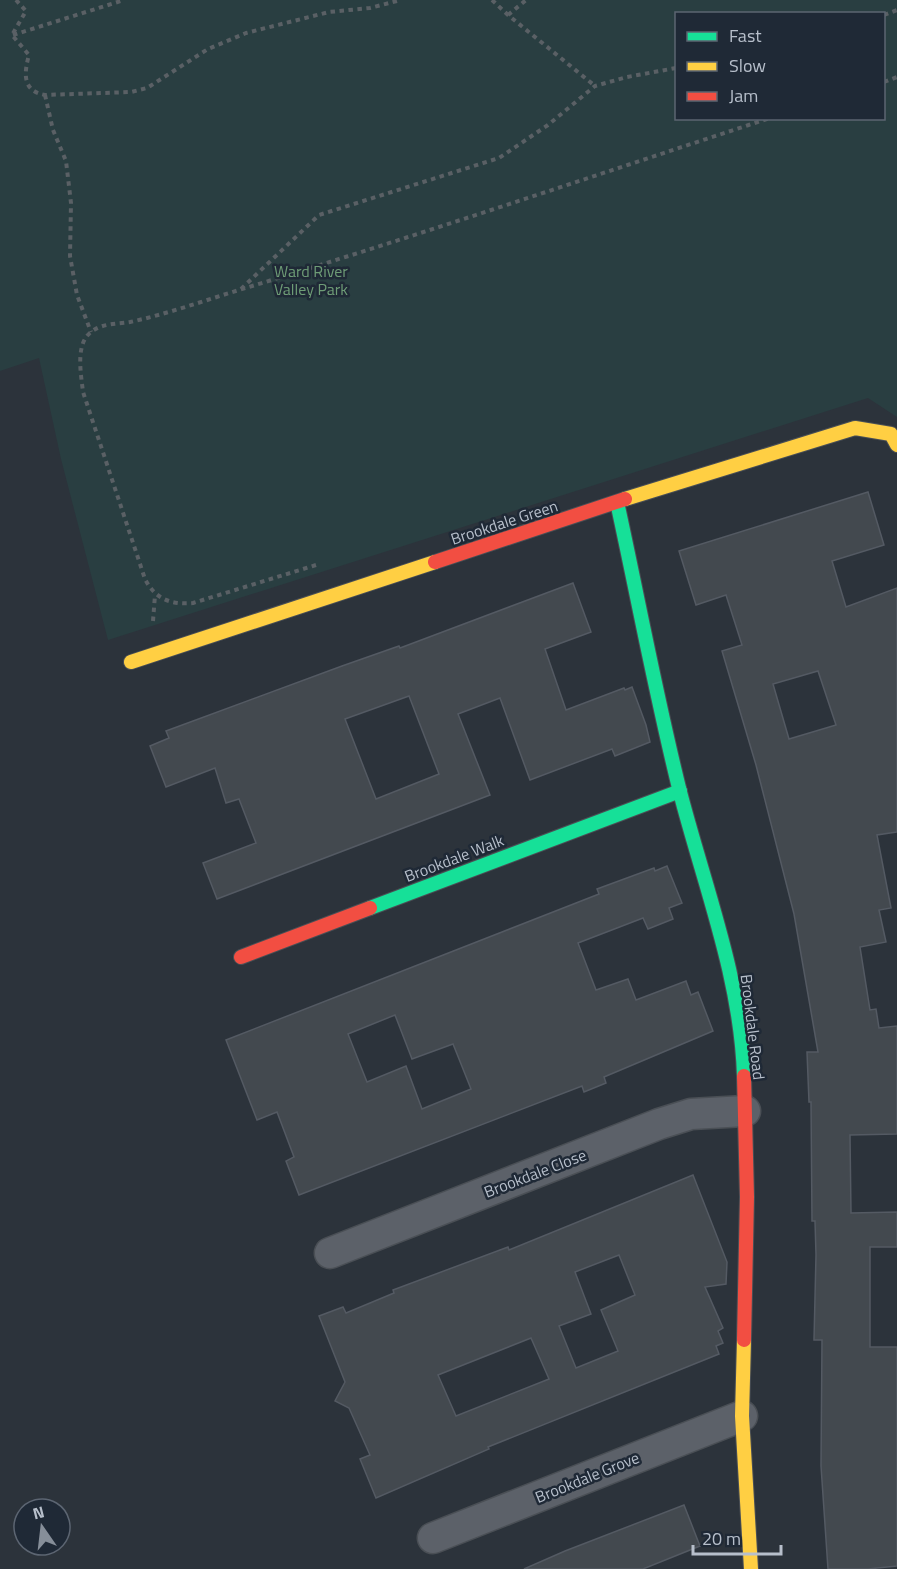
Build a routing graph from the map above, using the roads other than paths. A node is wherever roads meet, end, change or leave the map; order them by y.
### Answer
1 (894, 440) edge
2 (616, 502) junction
3 (130, 663) dead end
4 (680, 791) junction
5 (241, 957) dead end
6 (745, 1111) junction
7 (330, 1253) dead end
8 (742, 1416) junction
9 (433, 1538) dead end
10 (752, 1569) edge

1 - 2 street, Brookdale Green
2 - 3 street, Brookdale Green
2 - 4 street, Brookdale Road
4 - 5 street, Brookdale Walk
4 - 6 street, Brookdale Road
6 - 7 street, Brookdale Close
6 - 8 street, Brookdale Road
8 - 9 street, Brookdale Grove
8 - 10 street, Brookdale Road

